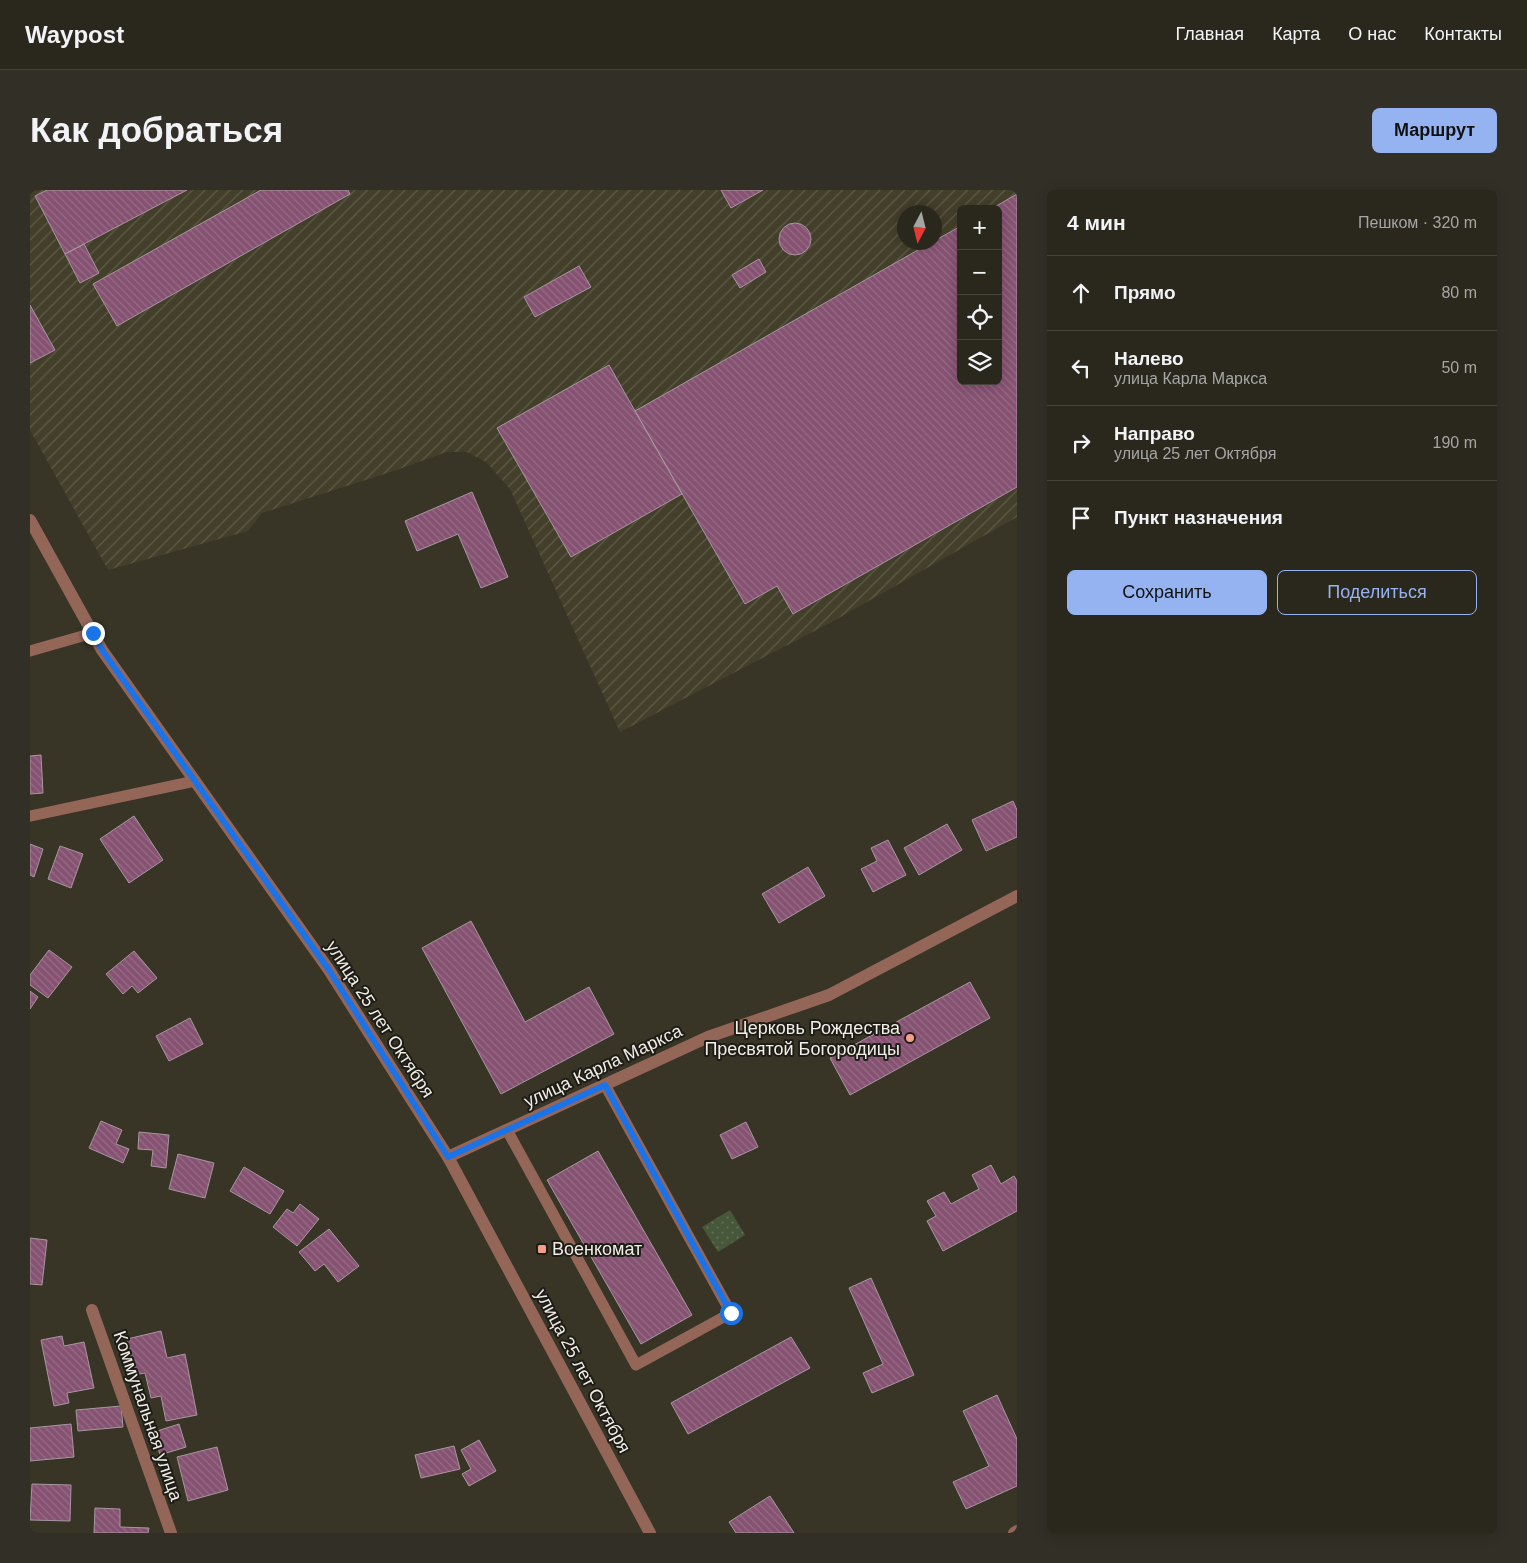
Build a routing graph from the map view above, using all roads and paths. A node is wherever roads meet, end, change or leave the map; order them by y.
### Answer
1 (30, 520) edge
2 (93, 633) junction
3 (30, 651) edge
4 (195, 781) junction
5 (30, 816) edge
6 (1017, 896) edge
7 (605, 1085) junction
8 (507, 1130) junction
9 (448, 1157) junction
10 (92, 1310) dead end
11 (171, 1533) edge
12 (650, 1533) edge

1 - 2 street, улица 25 лет Октября
2 - 3 lane
2 - 4 street, улица 25 лет Октября
4 - 5 lane
4 - 9 street, улица 25 лет Октября
6 - 7 street, улица Карла Маркса
7 - 8 street, улица Карла Маркса
7 - 8 lane
8 - 9 street, улица Карла Маркса
9 - 12 street, улица 25 лет Октября
10 - 11 street, Коммунальная улица

